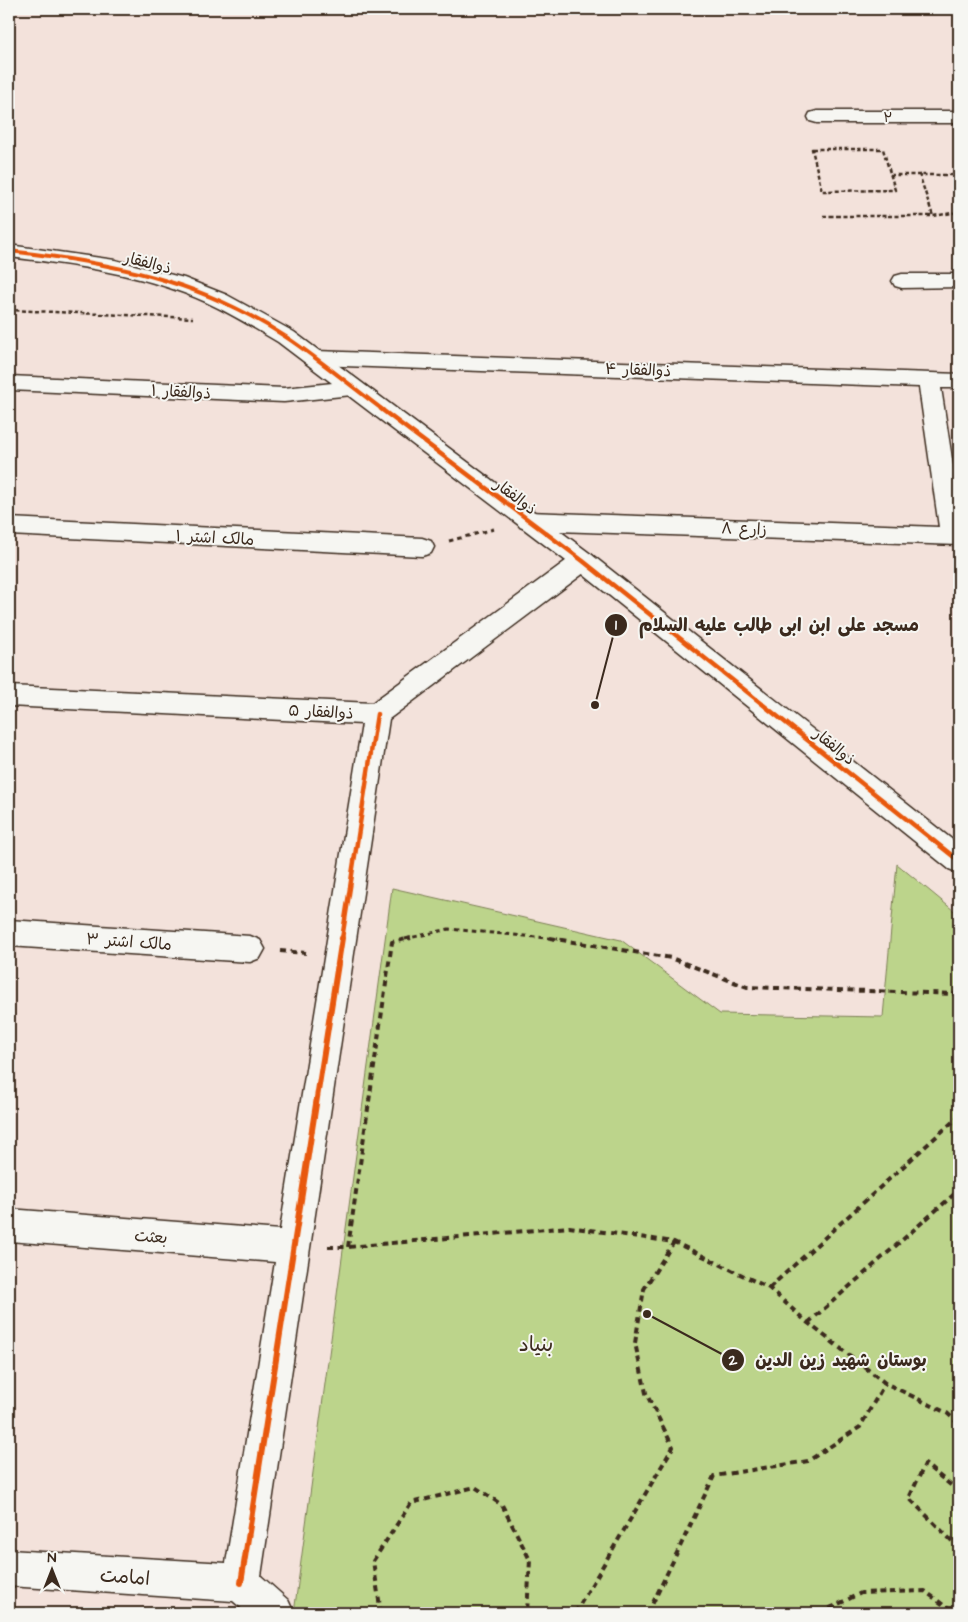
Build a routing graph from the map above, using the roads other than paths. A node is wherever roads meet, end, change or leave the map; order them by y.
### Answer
1 (816, 117) dead end
2 (959, 117) edge
3 (9, 251) edge
4 (902, 281) dead end
5 (959, 281) edge
6 (316, 358) junction
7 (930, 380) junction
8 (959, 381) edge
9 (9, 383) edge
10 (352, 388) junction
11 (528, 521) junction
12 (9, 526) edge
13 (956, 536) edge
14 (422, 548) road end
15 (584, 561) junction
16 (9, 696) edge
17 (377, 714) junction
18 (959, 861) edge
19 (9, 934) edge
20 (250, 949) road end
21 (9, 1225) edge
22 (294, 1247) junction
23 (9, 1568) edge
24 (240, 1583) junction
25 (275, 1613) edge

1 - 2 street, ۲
3 - 6 street, ذوالفقار
4 - 5 street
6 - 7 street, ذوالفقار ۴
6 - 10 street, ذوالفقار
7 - 8 street, ذوالفقار ۴
7 - 13 street
9 - 10 street, ذوالفقار ۱
10 - 11 street, ذوالفقار
11 - 13 street, زارع ۸
11 - 15 street, ذوالفقار
12 - 14 street, مالک اشتر ۱
15 - 17 street, ذوالفقار ۵
15 - 18 street, ذوالفقار
16 - 17 street, ذوالفقار ۵
17 - 22 street
19 - 20 street, مالک اشتر ۳
21 - 22 street, بعثت
22 - 24 street
23 - 24 street, امامت
24 - 25 street

